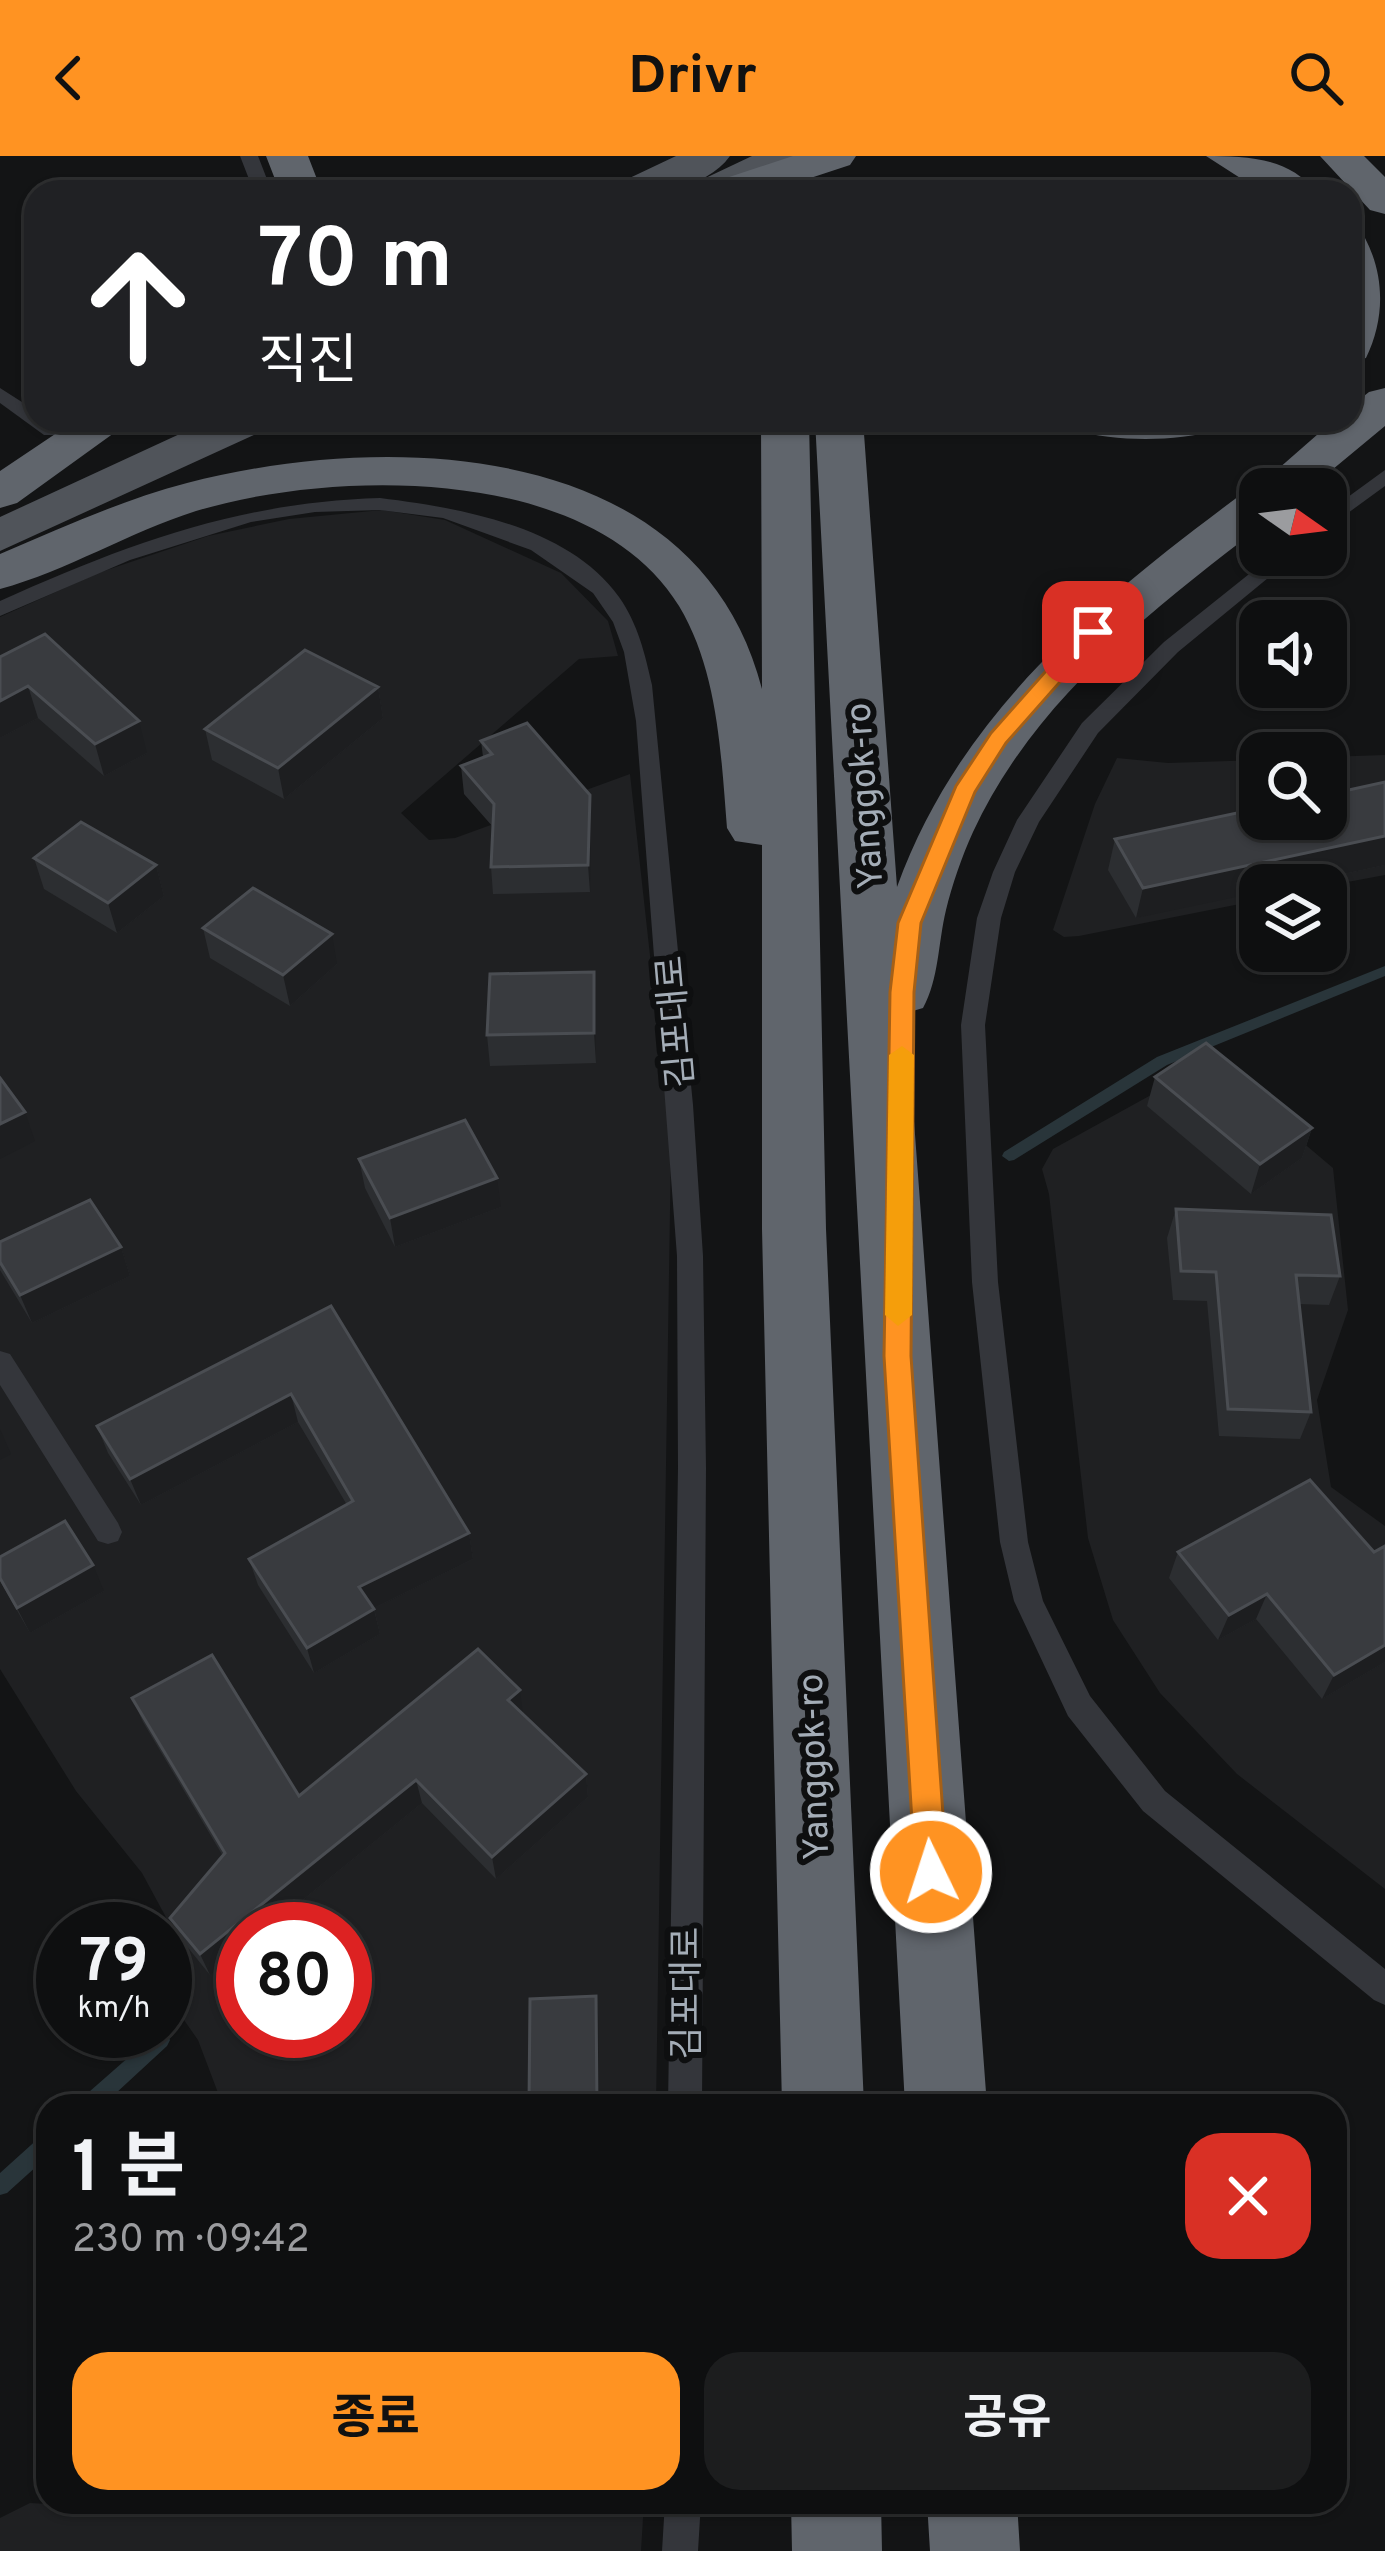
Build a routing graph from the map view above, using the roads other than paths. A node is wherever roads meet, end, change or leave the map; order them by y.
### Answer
1 (709, 156) edge
2 (782, 156) edge
3 (1227, 156) edge
4 (1341, 156) edge
5 (827, 173) edge
6 (659, 180) edge
7 (734, 180) edge
8 (790, 180) edge
9 (1272, 180) edge
10 (1385, 201) edge
11 (1362, 277) edge
12 (1362, 323) edge
13 (0, 394) edge
14 (24, 414) edge
15 (134, 432) edge
16 (222, 432) edge
17 (785, 432) edge
18 (840, 432) edge
19 (1348, 432) edge
20 (54, 438) edge
21 (1305, 468) edge
22 (1385, 476) edge
23 (0, 495) edge
24 (1347, 507) edge
25 (1239, 519) edge
26 (0, 536) edge
27 (0, 573) edge
28 (1260, 576) edge
29 (0, 609) edge
30 (794, 1229) junction
31 (898, 1356) junction
32 (0, 1362) edge
33 (108, 1532) dead end
34 (1385, 1989) edge
35 (685, 2094) edge
36 (823, 2094) edge
37 (945, 2094) edge
38 (682, 2514) edge
39 (836, 2514) edge
40 (973, 2514) edge
41 (680, 2551) edge
42 (837, 2551) edge
43 (975, 2551) edge

1 - 6 main road
2 - 7 main road
3 - 9 highway
4 - 10 highway
5 - 8 highway
11 - 12 highway
13 - 14 lane
15 - 23 main road
16 - 26 main road
17 - 30 highway, Yanggok-ro
18 - 31 highway, Yanggok-ro
19 - 21 highway
20 - 23 highway
22 - 24 lane
25 - 31 highway
27 - 30 highway
28 - 34 lane
29 - 35 lane, 김포대로
30 - 36 highway, Yanggok-ro
31 - 37 highway, Yanggok-ro
32 - 33 lane
38 - 41 lane
39 - 42 highway
40 - 43 highway

